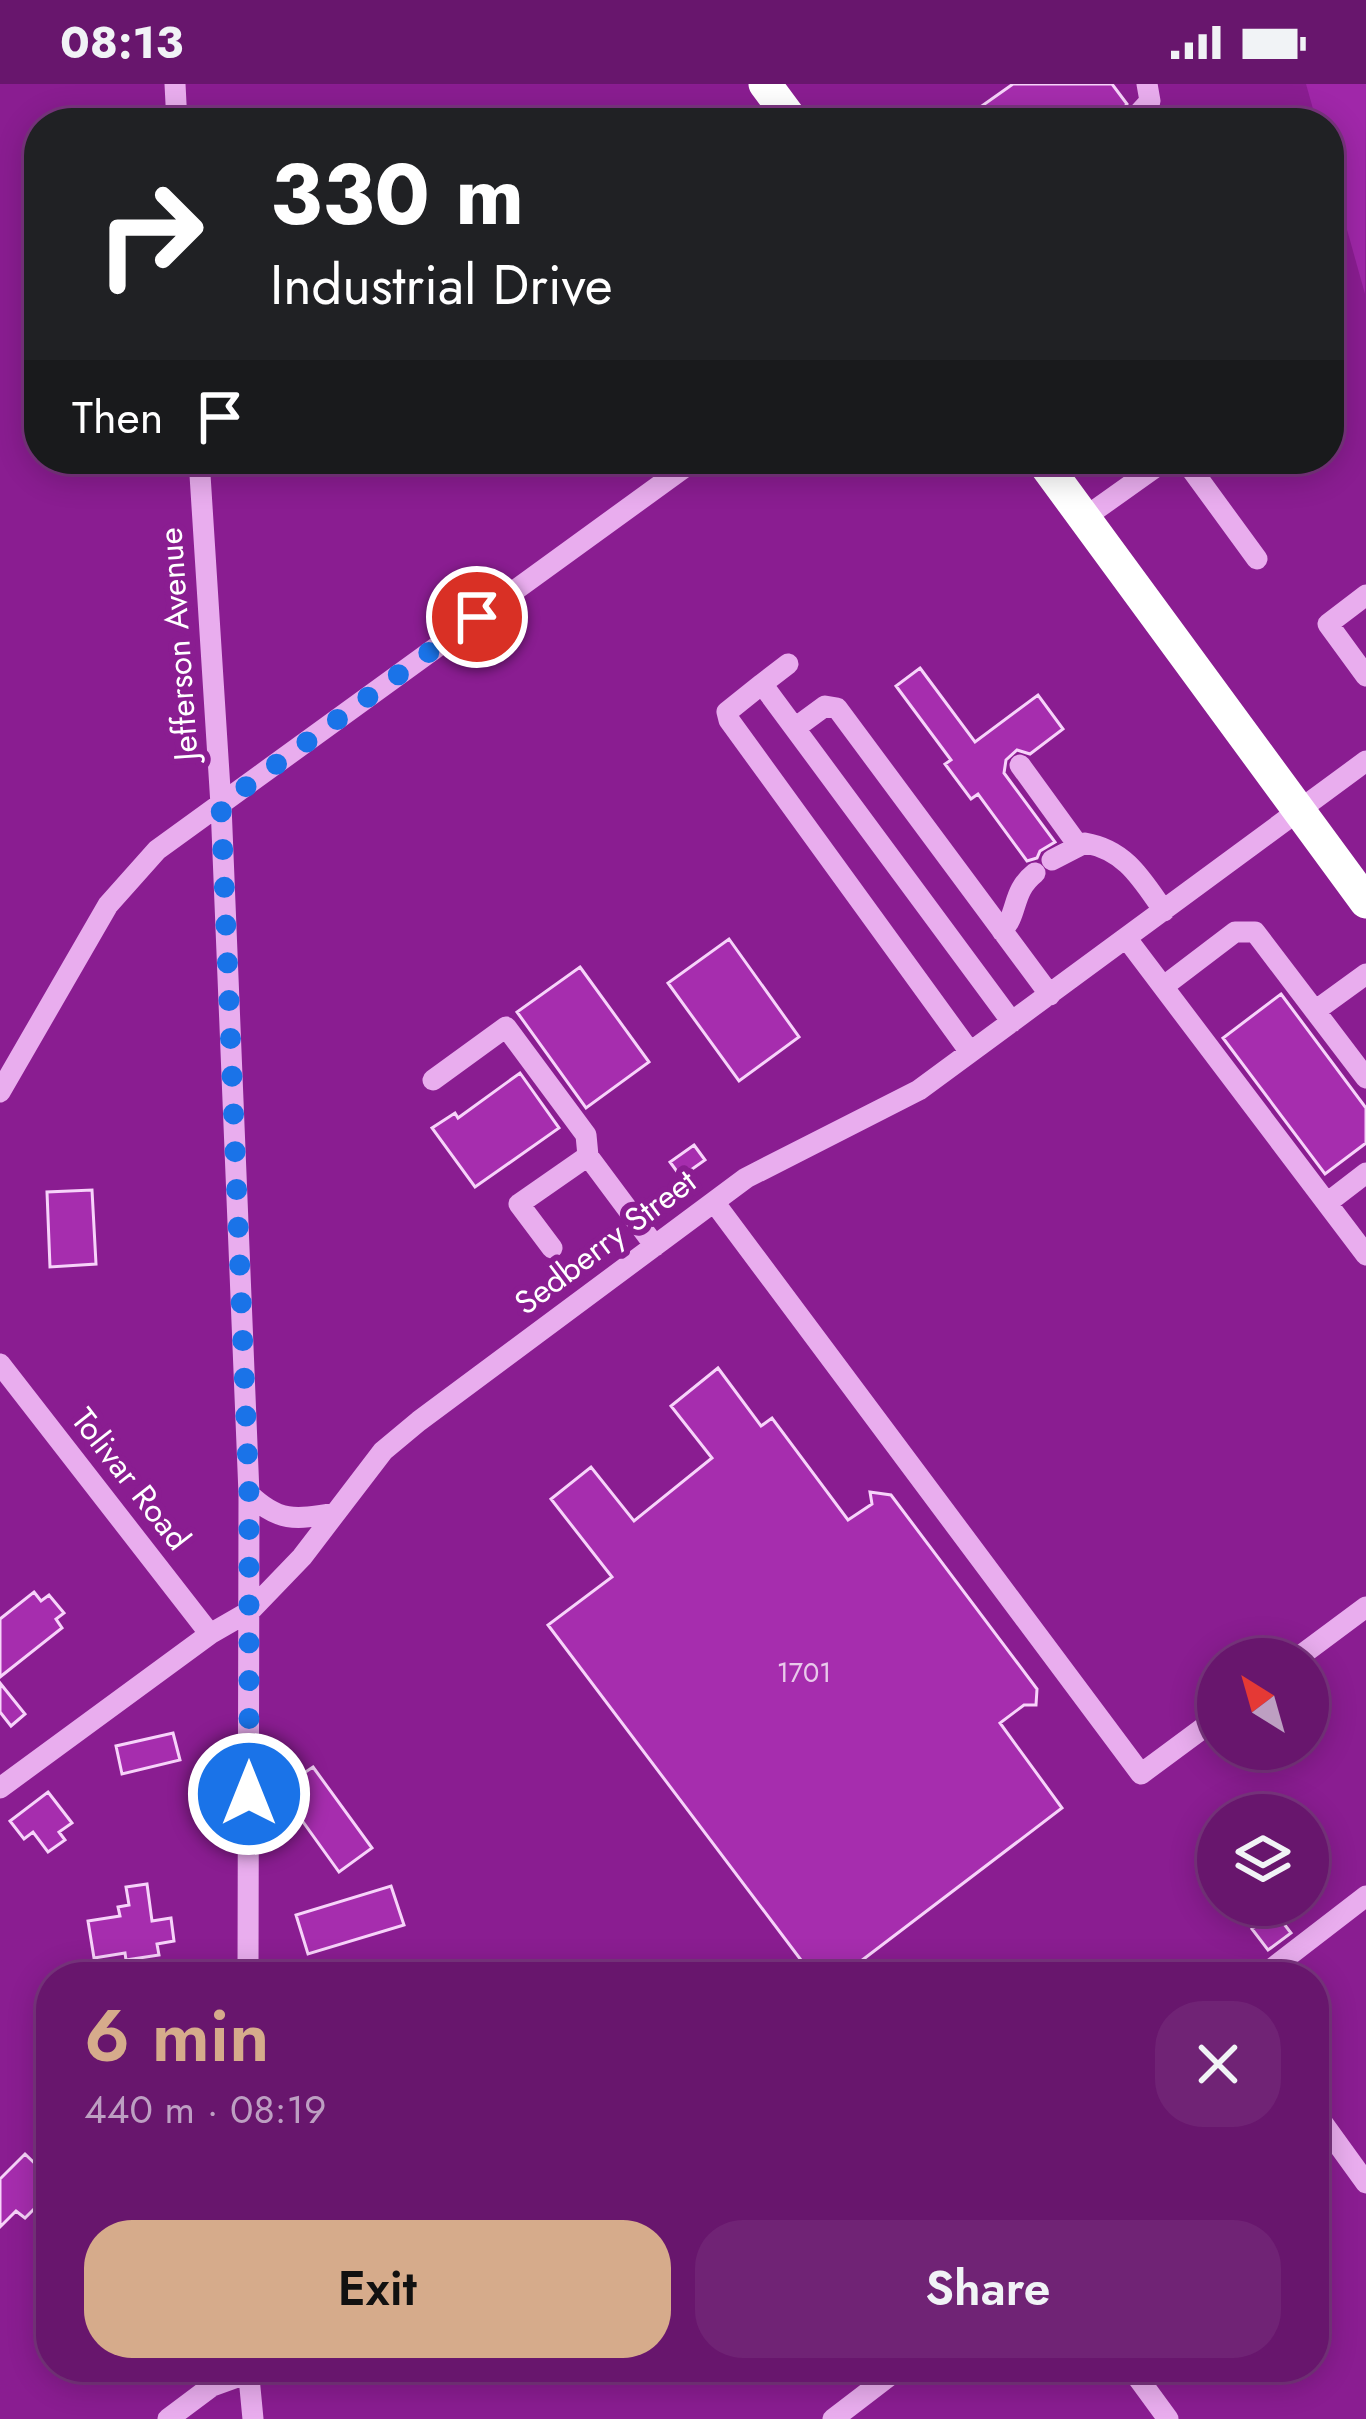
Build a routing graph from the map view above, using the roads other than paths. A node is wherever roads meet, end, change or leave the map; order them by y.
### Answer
1 (200, 474) edge
2 (675, 474) edge
3 (1052, 474) edge
4 (1146, 474) edge
5 (1195, 474) edge
6 (1084, 518) junction
7 (1257, 559) dead end
8 (1366, 595) edge
9 (788, 664) dead end
10 (1366, 676) edge
11 (762, 684) junction
12 (795, 728) junction
13 (1366, 761) edge
14 (1020, 765) dead end
15 (221, 805) junction
16 (1299, 810) junction
17 (1078, 845) junction
18 (1366, 902) edge
19 (1164, 911) junction
20 (1002, 931) junction
21 (1127, 938) junction
22 (1366, 974) edge
23 (1163, 986) junction
24 (1050, 995) junction
25 (1316, 1011) junction
26 (1012, 1022) junction
27 (970, 1052) junction
28 (1366, 1078) edge
29 (434, 1080) dead end
30 (0, 1092) edge
31 (588, 1156) junction
32 (1366, 1173) edge
33 (714, 1202) junction
34 (1327, 1203) junction
35 (1356, 1225) edge
36 (655, 1246) junction
37 (552, 1248) dead end
38 (1366, 1255) edge
39 (0, 1364) edge
40 (249, 1494) junction
41 (334, 1513) junction
42 (1366, 1607) edge
43 (250, 1611) junction
44 (210, 1634) junction
45 (1324, 1638) edge
46 (1197, 1733) edge
47 (0, 1789) edge
48 (1366, 1896) edge
49 (248, 1962) edge
50 (1280, 1962) edge
51 (1329, 2148) edge
52 (1366, 2183) edge
53 (221, 2382) edge
54 (249, 2382) edge
55 (881, 2382) edge
56 (1141, 2382) edge
57 (168, 2419) edge
58 (254, 2419) edge
59 (833, 2419) edge
60 (1168, 2419) edge

1 - 15 street, Jefferson Avenue
2 - 15 street
3 - 6 highway
4 - 6 street
5 - 7 street
6 - 16 highway
8 - 10 street
9 - 11 street
11 - 12 street
11 - 27 street
12 - 20 street
12 - 26 street
13 - 16 street, Sedberry Street
14 - 17 street
15 - 30 street
15 - 40 street, Jefferson Avenue
16 - 18 highway
16 - 19 street, Sedberry Street
17 - 19 street
17 - 20 street
19 - 21 street, Sedberry Street
20 - 24 street
21 - 23 street
21 - 24 street, Sedberry Street
22 - 25 street
23 - 25 street
23 - 34 street
24 - 26 street, Sedberry Street
25 - 28 street
26 - 27 street, Sedberry Street
27 - 33 street, Sedberry Street
29 - 31 street
31 - 36 street
31 - 37 street
32 - 34 street
33 - 36 street, Sedberry Street
33 - 46 street
34 - 35 street
35 - 38 street
36 - 41 street, Sedberry Street
39 - 44 street, Tolivar Road
40 - 41 street
40 - 43 street, Jefferson Avenue
41 - 43 street, Sedberry Street
42 - 45 street
43 - 44 street, Sedberry Street
43 - 49 street, Jefferson Avenue
44 - 47 street, Sedberry Street
48 - 50 street
51 - 52 street
53 - 57 street
54 - 58 street
55 - 59 street
56 - 60 street

